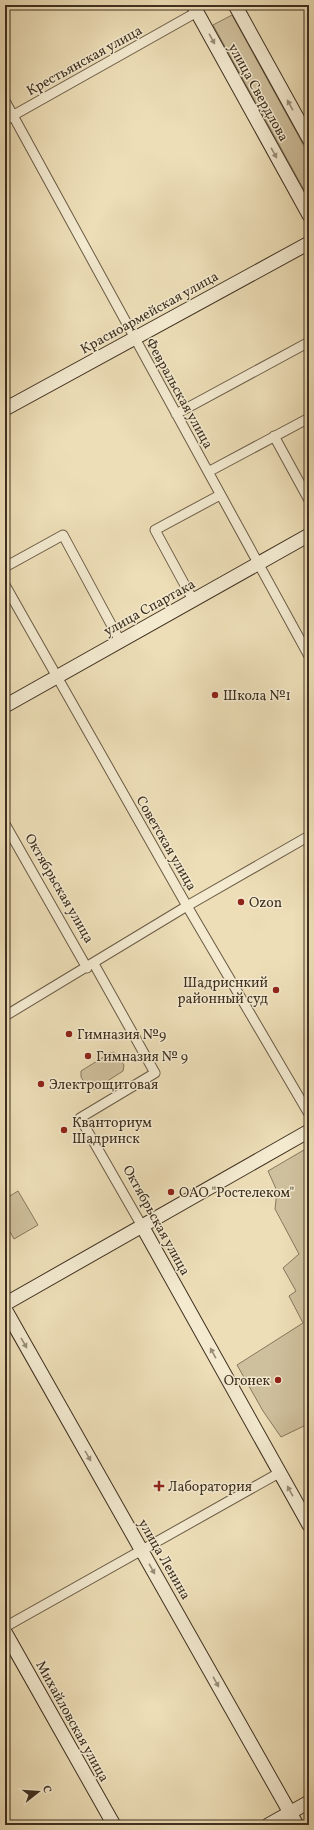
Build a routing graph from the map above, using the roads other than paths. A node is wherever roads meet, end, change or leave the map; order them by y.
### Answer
1 (235, 5) edge
2 (195, 9) edge
3 (5, 101) edge
4 (9, 118) edge
5 (309, 139) edge
6 (309, 215) edge
7 (309, 242) edge
8 (134, 338) junction
9 (309, 342) edge
10 (5, 409) edge
11 (176, 414) junction
12 (309, 418) edge
13 (274, 436) junction
14 (208, 472) junction
15 (220, 495) junction
16 (309, 500) edge
17 (309, 536) edge
18 (258, 564) junction
19 (5, 567) edge
20 (5, 585) edge
21 (193, 600) junction
22 (120, 641) junction
23 (309, 656) edge
24 (56, 677) junction
25 (5, 706) edge
26 (5, 824) edge
27 (309, 836) edge
28 (187, 906) junction
29 (90, 966) junction
30 (5, 1016) edge
31 (309, 1114) edge
32 (309, 1131) edge
33 (142, 1226) junction
34 (5, 1304) edge
35 (5, 1309) edge
36 (279, 1473) junction
37 (309, 1525) edge
38 (141, 1549) junction
39 (5, 1627) edge
40 (5, 1632) edge
41 (309, 1802) edge
42 (290, 1812) junction
43 (114, 1825) edge
44 (268, 1825) edge
45 (297, 1825) edge

5 -> 1 street, улица Свердлова
2 - 4 street, Крестьянская улица
2 -> 6 street, улица Свердлова
3 - 4 street, Февральская улица
4 - 8 street, Февральская улица
7 - 8 street, Красноармейская улица
8 - 10 street, Красноармейская улица
8 - 11 street, Февральская улица
9 - 11 street
11 - 14 street, Февральская улица
12 - 13 street
13 - 14 street
13 - 16 street
14 - 15 street, Февральская улица
15 - 18 street, Февральская улица
15 - 21 street
17 - 18 street, улица Спартака
18 - 21 street, улица Спартака
18 - 23 street, Февральская улица
19 - 22 street
20 - 24 street, Советская улица
21 - 22 street, улица Спартака
22 - 24 street, улица Спартака
24 - 25 street, улица Спартака
24 - 28 street, Советская улица
26 - 29 street, Октябрьская улица
27 - 28 street
28 - 29 street
28 - 31 street, Советская улица
29 - 30 street
29 - 33 street, Октябрьская улица
32 - 33 street
33 - 34 street
36 -> 33 street, Октябрьская улица
35 -> 38 street, улица Ленина
37 -> 36 street, Октябрьская улица
36 - 38 street
38 - 39 street
38 -> 42 street, улица Ленина
40 - 43 street, Михайловская улица
41 - 42 street
42 - 44 street
42 - 45 street, улица Ленина

